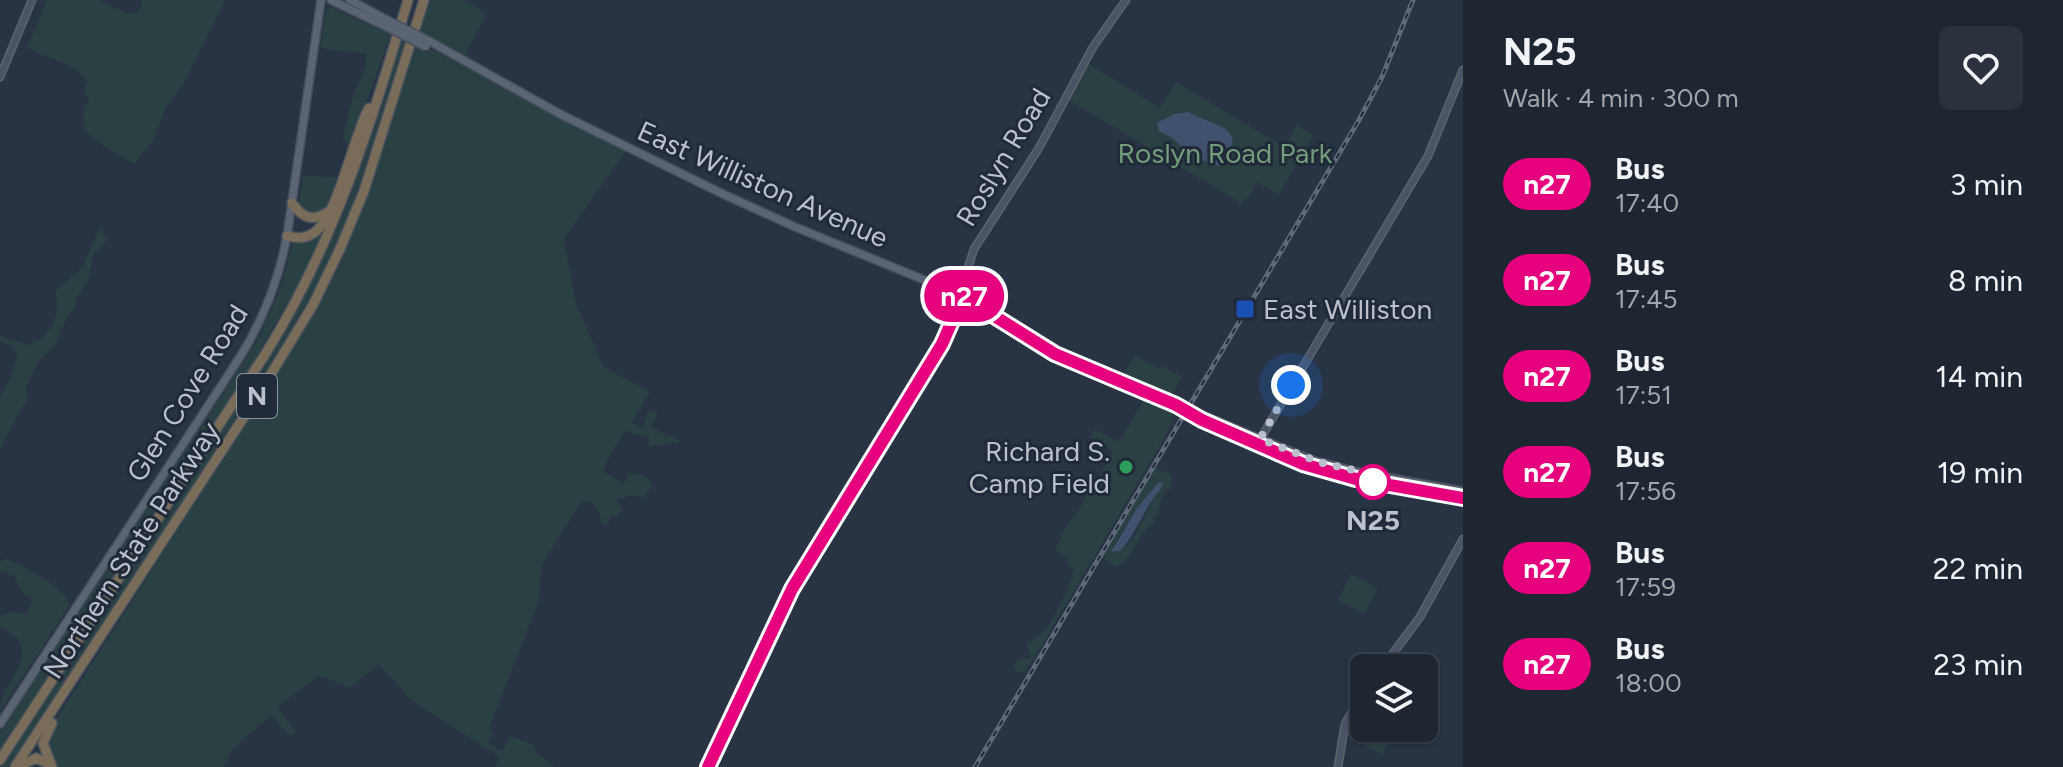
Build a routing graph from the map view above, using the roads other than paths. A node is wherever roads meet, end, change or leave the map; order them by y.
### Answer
1 (32, 0) edge
2 (321, 0) edge
3 (331, 0) edge
4 (350, 0) edge
5 (408, 0) edge
6 (424, 0) edge
7 (1126, 0) edge
8 (384, 22) junction
9 (1463, 70) edge
10 (0, 77) edge
11 (379, 92) junction
12 (292, 203) junction
13 (328, 212) junction
14 (287, 236) junction
15 (959, 294) junction
16 (1259, 442) junction
17 (1463, 491) edge
18 (1463, 498) edge
19 (1463, 539) edge
20 (1393, 654) edge
21 (64, 694) junction
22 (1350, 715) edge
23 (0, 724) edge
24 (0, 760) edge
25 (52, 766) edge
26 (16, 767) edge
27 (707, 767) edge
28 (1338, 767) edge

1 - 10 main road
2 - 12 main road, Glen Cove Road
3 - 8 main road
4 - 8 main road
5 - 11 highway, Northern State Parkway / N
6 - 21 highway, Northern State Parkway / N
7 - 15 main road, Roslyn Road
8 - 15 main road, East Williston Avenue, bridge
9 - 16 main road
11 - 13 highway
11 - 24 highway, Northern State Parkway / N
12 - 13 highway
12 - 14 main road, Glen Cove Road
13 - 14 highway
14 - 23 main road, Glen Cove Road
15 - 16 main road, East Williston Avenue
15 - 27 main road, Roslyn Road
16 - 17 main road
16 - 18 main road
19 - 20 main road
21 - 25 highway
21 - 26 highway, Northern State Parkway / N
22 - 28 main road
25 - 26 highway

